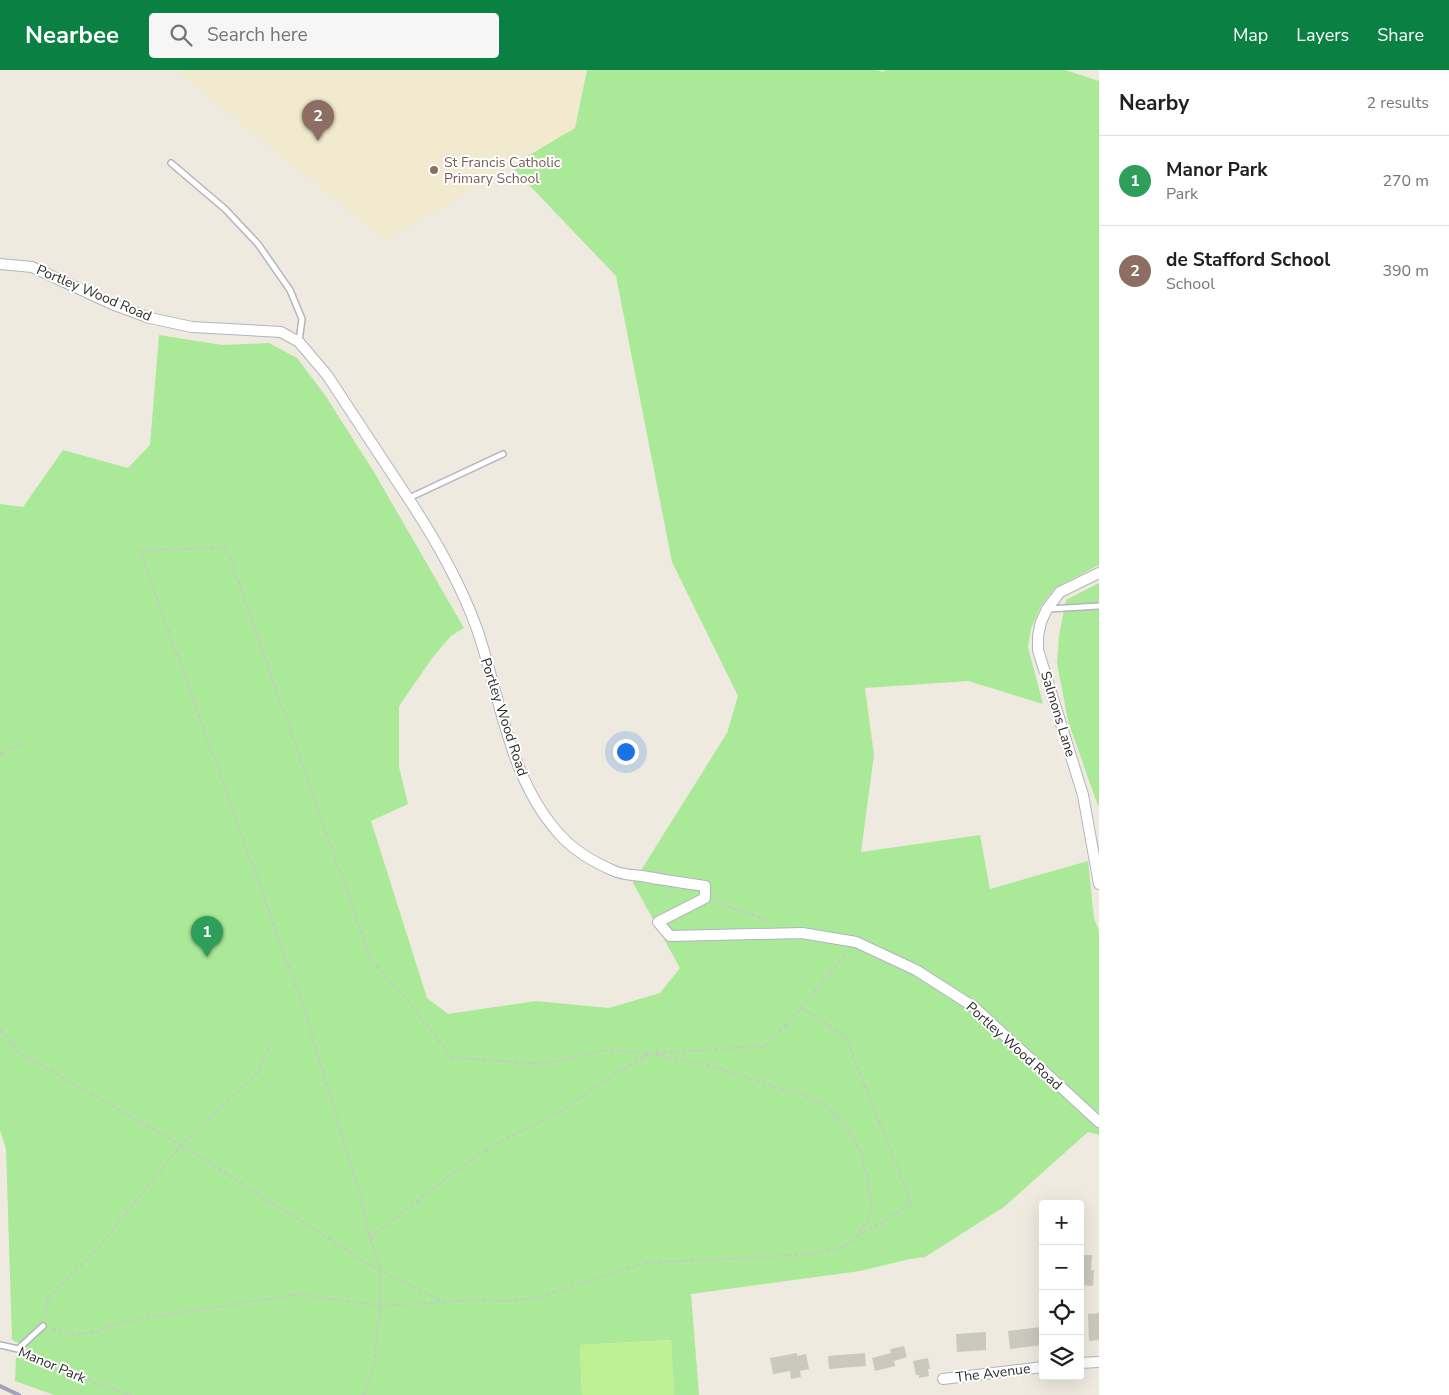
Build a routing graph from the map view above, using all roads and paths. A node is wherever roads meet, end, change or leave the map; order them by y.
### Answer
1 (171, 163) dead end
2 (0, 264) edge
3 (299, 342) junction
4 (503, 454) dead end
5 (408, 498) junction
6 (1099, 573) edge
7 (1099, 606) edge
8 (1047, 609) junction
9 (25, 742) dead end
10 (0, 754) edge
11 (1099, 884) edge
12 (705, 898) junction
13 (777, 924) dead end
14 (856, 942) junction
15 (801, 1008) junction
16 (0, 1030) edge
17 (272, 1044) dead end
18 (650, 1053) junction
19 (1099, 1122) edge
20 (181, 1145) junction
21 (857, 1237) junction
22 (370, 1238) junction
23 (380, 1270) junction
24 (444, 1302) junction
25 (380, 1306) junction
26 (43, 1326) junction
27 (0, 1345) edge
28 (18, 1349) junction
29 (1099, 1362) edge
30 (1084, 1363) edge
31 (1039, 1367) edge
32 (943, 1378) dead end
33 (131, 1395) edge
34 (364, 1395) edge

1 - 3 lane
2 - 3 street, Portley Wood Road
3 - 5 street, Portley Wood Road
4 - 5 lane
5 - 12 street, Portley Wood Road
6 - 8 street, Salmons Lane
7 - 8 lane
8 - 11 street, Salmons Lane
9 - 10 path
12 - 13 path
12 - 14 street, Portley Wood Road
14 - 15 path
14 - 19 street, Portley Wood Road
15 - 18 path
15 - 21 path
16 - 20 path
17 - 20 path
18 - 21 path
18 - 22 path
18 - 22 path
20 - 23 path
20 - 26 path
21 - 24 path
22 - 23 path
23 - 24 path
23 - 25 path
24 - 25 path
25 - 26 path
25 - 34 path
26 - 28 lane
27 - 28 lane, Manor Park
28 - 33 path, Manor Park
29 - 30 street
31 - 32 street, The Avenue

